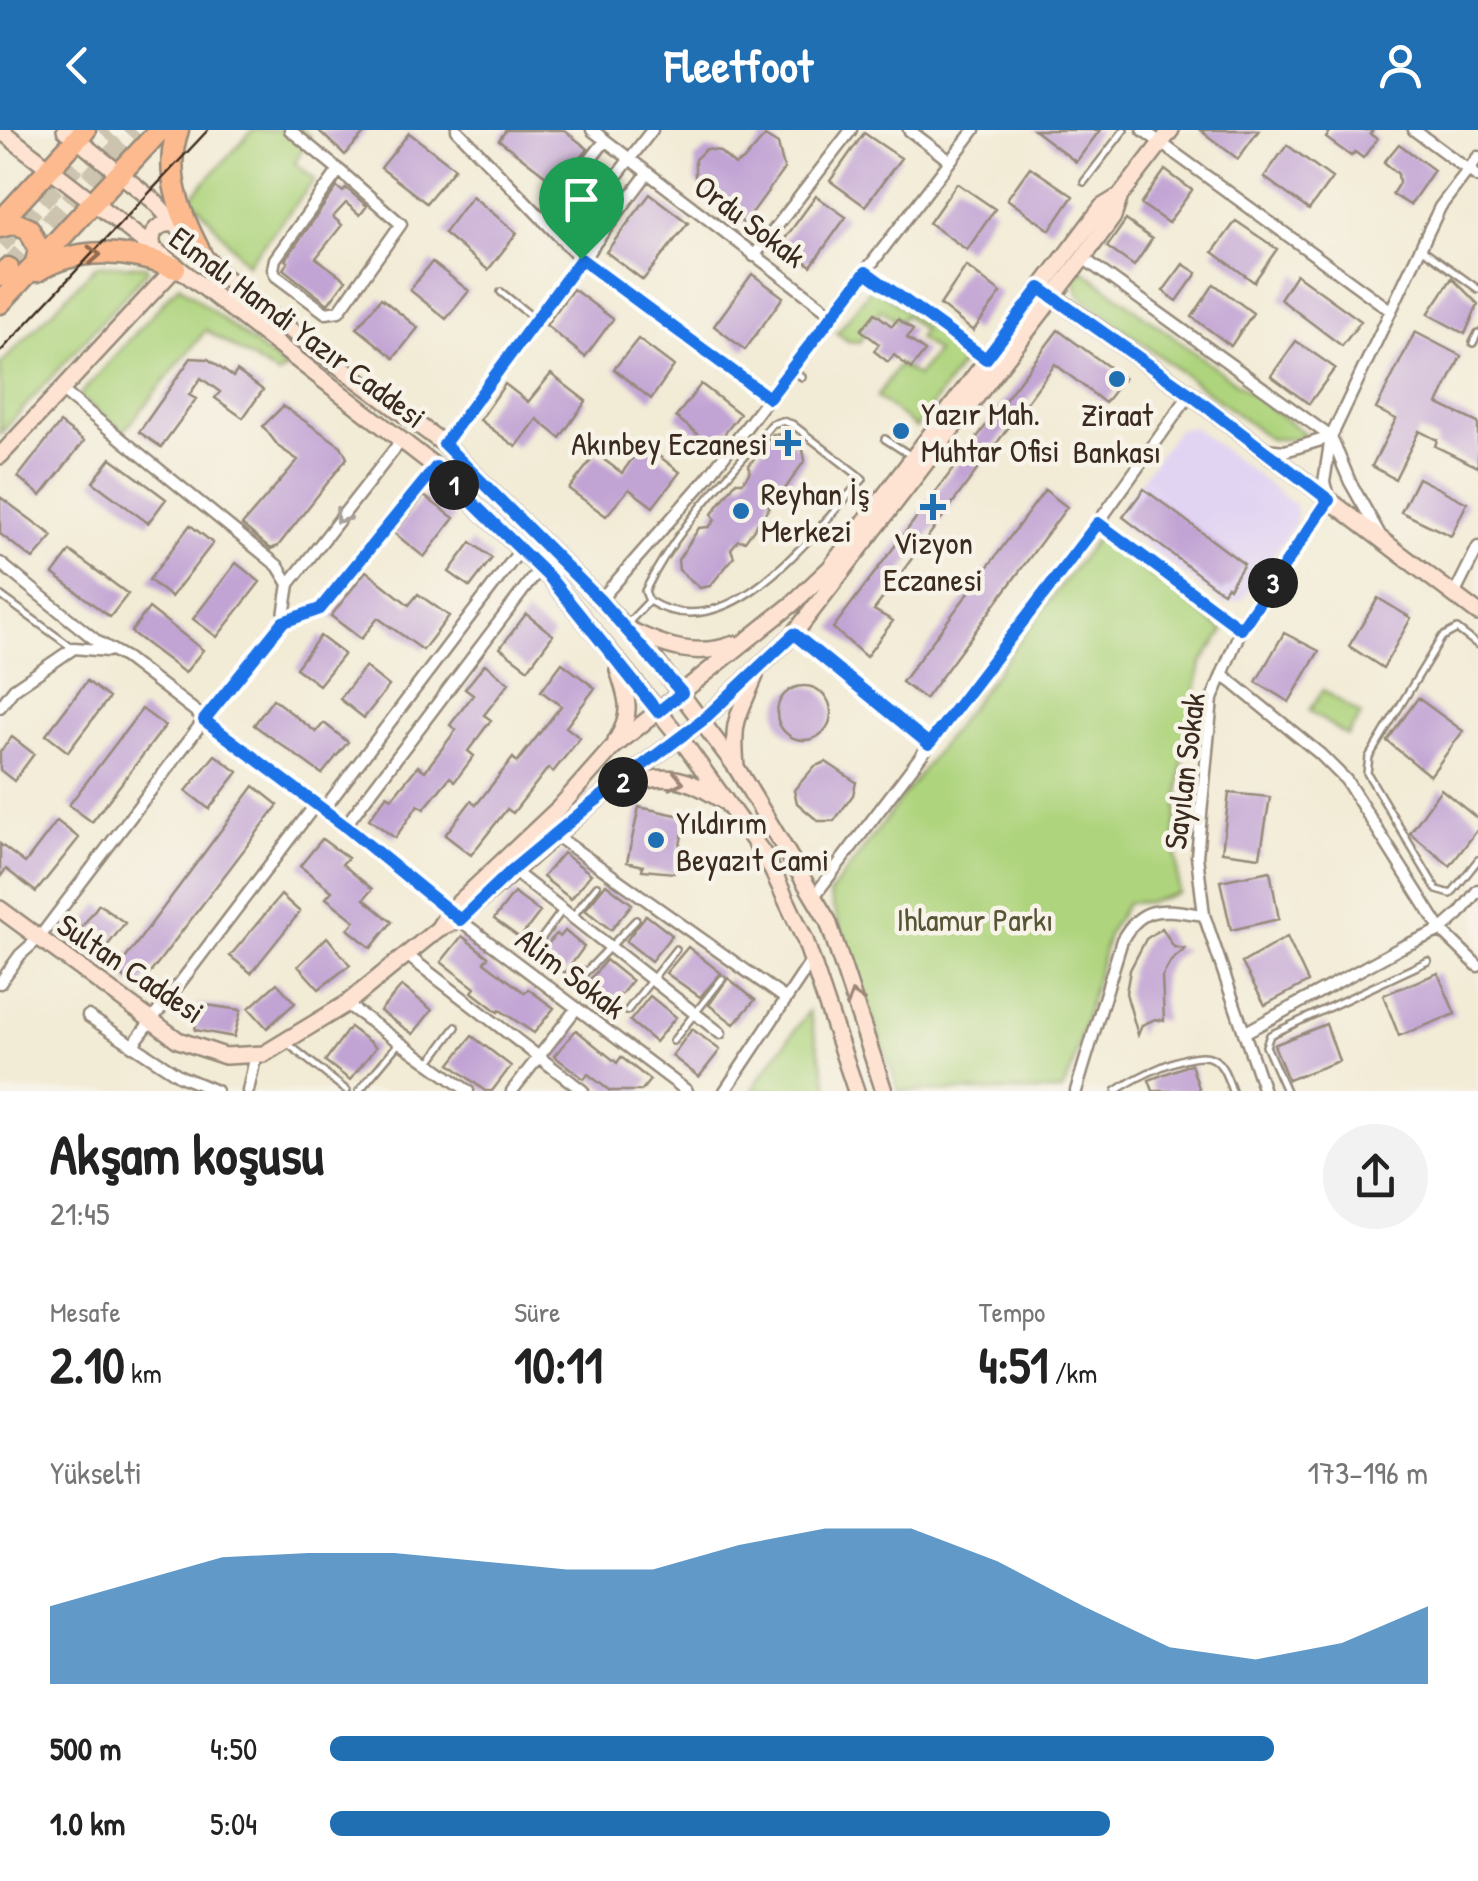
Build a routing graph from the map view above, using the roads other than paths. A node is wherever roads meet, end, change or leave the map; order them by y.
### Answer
1 (0, 130) edge
2 (160, 130) edge
3 (178, 130) edge
4 (290, 130) edge
5 (457, 130) edge
6 (472, 130) edge
7 (592, 130) edge
8 (652, 130) edge
9 (851, 130) edge
10 (909, 130) edge
11 (974, 130) edge
12 (1124, 130) edge
13 (1143, 130) edge
14 (1414, 130) edge
15 (76, 133) edge
16 (1167, 136) edge
17 (606, 141) junction
18 (470, 143) junction
19 (1478, 156) edge
20 (629, 160) junction
21 (950, 161) junction
22 (49, 169) junction
23 (339, 170) junction
24 (121, 173) junction
25 (647, 174) junction
26 (1473, 174) edge
27 (1084, 182) dead end
28 (1120, 196) junction
29 (93, 203) junction
30 (543, 220) junction
31 (0, 224) edge
32 (176, 224) junction
33 (565, 242) junction
34 (1421, 248) junction
35 (155, 252) junction
36 (200, 252) junction
37 (754, 256) junction
38 (1083, 258) junction
39 (581, 259) junction
40 (34, 267) junction
41 (175, 268) junction
42 (866, 272) junction
43 (9, 276) edge
44 (1478, 290) edge
45 (501, 292) dead end
46 (1046, 292) junction
47 (0, 304) edge
48 (1390, 310) junction
49 (833, 315) junction
50 (536, 320) junction
51 (1478, 333) edge
52 (1473, 343) dead end
53 (986, 359) junction
54 (791, 370) junction
55 (802, 377) dead end
56 (61, 390) junction
57 (1190, 394) junction
58 (769, 398) junction
59 (1332, 437) junction
60 (885, 439) dead end
61 (402, 440) junction
62 (444, 444) junction
63 (1262, 449) junction
64 (0, 456) edge
65 (912, 457) junction
66 (720, 462) junction
67 (436, 467) junction
68 (732, 472) junction
69 (853, 490) junction
70 (1329, 500) junction
71 (877, 504) junction
72 (1098, 523) junction
73 (1383, 540) junction
74 (1478, 547) edge
75 (521, 548) junction
76 (0, 562) edge
77 (540, 568) junction
78 (289, 584) junction
79 (1454, 594) junction
80 (0, 595) edge
81 (600, 600) junction
82 (648, 601) junction
83 (1478, 613) edge
84 (283, 622) junction
85 (624, 627) junction
86 (1241, 629) junction
87 (794, 634) junction
88 (749, 637) junction
89 (1478, 645) edge
90 (74, 648) junction
91 (114, 652) junction
92 (772, 655) junction
93 (614, 656) junction
94 (758, 668) junction
95 (1222, 674) junction
96 (682, 693) junction
97 (0, 706) edge
98 (658, 712) junction
99 (204, 720) junction
100 (703, 720) junction
101 (681, 739) junction
102 (929, 744) junction
103 (612, 748) junction
104 (736, 768) junction
105 (614, 788) junction
106 (320, 807) junction
107 (734, 809) junction
108 (345, 826) junction
109 (555, 835) junction
110 (1478, 860) edge
111 (512, 870) junction
112 (597, 886) dead end
113 (1478, 890) edge
114 (815, 895) junction
115 (0, 909) edge
116 (568, 913) junction
117 (1204, 915) junction
118 (454, 916) junction
119 (636, 920) dead end
120 (1441, 930) junction
121 (38, 938) junction
122 (538, 943) dead end
123 (610, 947) junction
124 (676, 949) dead end
125 (408, 956) junction
126 (812, 960) junction
127 (1428, 961) dead end
128 (1478, 966) edge
129 (580, 978) dead end
130 (722, 978) dead end
131 (651, 979) junction
132 (0, 982) edge
133 (786, 1000) junction
134 (346, 1004) junction
135 (576, 1009) junction
136 (628, 1011) dead end
137 (694, 1013) junction
138 (88, 1016) dead end
139 (150, 1020) junction
140 (456, 1027) dead end
141 (720, 1033) dead end
142 (1244, 1033) junction
143 (284, 1042) junction
144 (400, 1042) junction
145 (672, 1042) dead end
146 (132, 1046) junction
147 (256, 1054) junction
148 (538, 1057) junction
149 (429, 1063) junction
150 (216, 1091) edge
151 (248, 1091) edge
152 (347, 1091) edge
153 (359, 1091) edge
154 (468, 1091) edge
155 (512, 1091) edge
156 (584, 1091) edge
157 (687, 1091) edge
158 (725, 1091) edge
159 (856, 1091) edge
160 (884, 1091) edge
161 (1076, 1091) edge
162 (1116, 1091) edge
163 (1232, 1091) edge
164 (1264, 1091) edge
165 (1286, 1091) edge

1 - 22 street, Elmalı Hamdi Yazır Caddesi
2 - 24 highway
3 - 36 highway
4 - 23 street
5 - 18 street
6 - 18 street
7 - 17 street, Ordu Sokak
8 - 20 street
9 - 37 street
10 - 21 street
11 - 21 street
12 - 27 lane
13 - 16 street
14 - 26 street
15 - 22 highway
15 - 24 street, Elmalı Hamdi Yazır Caddesi
16 - 28 street, Sultan Caddesi
16 - 48 street
17 - 20 street, Ordu Sokak
17 - 30 street
18 - 30 street
19 - 26 street
20 - 25 street, Ordu Sokak
20 - 33 street
21 - 42 street
22 - 29 street, Elmalı Hamdi Yazır Caddesi
22 - 31 highway
23 - 23 street
24 - 29 highway
24 - 32 street, Elmalı Hamdi Yazır Caddesi
25 - 37 street, Ordu Sokak
25 - 39 street
26 - 34 street
28 - 38 street, Sultan Caddesi
28 - 46 street, Sultan Caddesi
29 - 35 street, Elmalı Hamdi Yazır Caddesi
29 - 40 highway
30 - 33 street
31 - 40 highway
32 - 35 street
32 - 36 street, Elmalı Hamdi Yazır Caddesi
33 - 39 street
34 - 44 lane
34 - 48 street
35 - 41 street, Elmalı Hamdi Yazır Caddesi
36 - 62 street, Elmalı Hamdi Yazır Caddesi
37 - 49 street, Ordu Sokak
38 - 46 street, Sultan Caddesi
38 - 59 street
39 - 50 street
39 - 58 street
40 - 43 highway
43 -> 41 highway
41 - 56 street
41 - 61 street, Elmalı Hamdi Yazır Caddesi
42 - 49 street
42 - 53 street
43 - 47 highway
45 - 50 lane
46 - 53 street, Sultan Caddesi
46 - 57 street
46 - 87 street, Sultan Caddesi
48 - 59 street
49 - 54 street
50 - 62 street
51 - 52 lane
53 - 65 street, Sultan Caddesi
54 - 55 lane
54 - 58 street
56 - 64 street
56 - 78 street
57 - 63 street
57 - 72 street
58 - 66 street
59 - 63 street
59 - 70 street
59 - 73 street
60 - 65 lane
61 - 67 street, Elmalı Hamdi Yazır Caddesi
61 -> 78 street
62 - 81 street, Elmalı Hamdi Yazır Caddesi
63 - 70 street
65 - 71 street, Sultan Caddesi
66 - 68 lane
66 - 81 street
67 - 75 street, Elmalı Hamdi Yazır Caddesi
67 - 84 street
68 - 69 lane
68 - 82 lane
69 - 71 lane
69 - 82 lane
70 - 73 street
70 - 86 street, Sayılan Sokak
71 - 88 street, Sultan Caddesi
72 - 86 street
72 - 102 street
73 - 79 street
74 - 79 street
75 - 77 street, Elmalı Hamdi Yazır Caddesi
75 - 106 street
76 - 91 street, Alim Sokak
77 - 93 street, Elmalı Hamdi Yazır Caddesi
77 - 108 street
78 - 84 street
79 - 83 street
80 - 90 lane
81 - 85 street, Elmalı Hamdi Yazır Caddesi
82 - 85 lane
84 - 99 street
85 - 88 street
85 - 96 street, Elmalı Hamdi Yazır Caddesi
86 - 95 street, Sayılan Sokak
87 - 92 street, Sultan Caddesi
87 - 102 street
88 - 92 street
88 - 96 street, Sultan Caddesi
89 - 110 lane
90 - 91 street
90 - 97 street
91 - 99 street, Alim Sokak
92 - 94 street, Sultan Caddesi
93 - 98 street, Elmalı Hamdi Yazır Caddesi
93 - 103 street
94 - 100 street, Sultan Caddesi
94 - 104 street
95 - 117 street, Sayılan Sokak
95 - 120 street
96 - 98 street, Sultan Caddesi
96 - 100 street, Elmalı Hamdi Yazır Caddesi
98 - 101 street, Elmalı Hamdi Yazır Caddesi
98 - 103 street, Sultan Caddesi
99 - 106 street, Alim Sokak
99 - 121 street
100 - 101 street, Sultan Caddesi
100 - 104 street, Elmalı Hamdi Yazır Caddesi
101 - 105 street, Sultan Caddesi
101 - 107 street, Elmalı Hamdi Yazır Caddesi
102 - 114 street
103 - 118 street, Sultan Caddesi
104 - 114 street, Elmalı Hamdi Yazır Caddesi
105 -> 107 street
105 - 109 street, Sultan Caddesi
106 - 108 street, Alim Sokak
106 - 139 street
107 - 126 street, Elmalı Hamdi Yazır Caddesi
108 - 118 street, Alim Sokak
109 - 111 street, Sultan Caddesi
109 - 133 street
111 - 116 street
111 - 118 street, Sultan Caddesi
112 - 116 lane
113 - 120 street
160 -> 114 street, Elmalı Hamdi Yazır Caddesi
115 - 121 street, Sultan Caddesi
116 - 122 lane
116 - 123 street
117 - 142 street, Sayılan Sokak
117 - 161 street
118 - 125 street, Sultan Caddesi
118 - 135 street, Alim Sokak
119 - 123 lane
120 - 128 street
120 - 142 street
121 - 132 street
121 - 139 street, Sultan Caddesi
123 - 129 lane
123 - 131 street
124 - 131 lane
125 - 134 street, Sultan Caddesi
125 - 148 street
126 - 133 street
126 - 159 street, Elmalı Hamdi Yazır Caddesi
127 - 165 lane
130 - 137 lane
131 - 136 lane
131 - 137 street
133 - 158 street
134 - 143 street, Sultan Caddesi
134 - 144 street
135 - 148 street
135 - 157 street, Alim Sokak
137 - 141 street
137 - 145 lane
138 - 146 street
139 - 146 street
139 - 147 street, Sultan Caddesi
140 - 149 lane
142 - 164 street, Sayılan Sokak
143 - 147 street, Sultan Caddesi
143 - 152 lane
144 - 149 street
144 - 153 lane
146 - 150 street
147 - 151 street
148 - 155 street
148 - 156 street
149 - 154 street
162 - 163 lane

